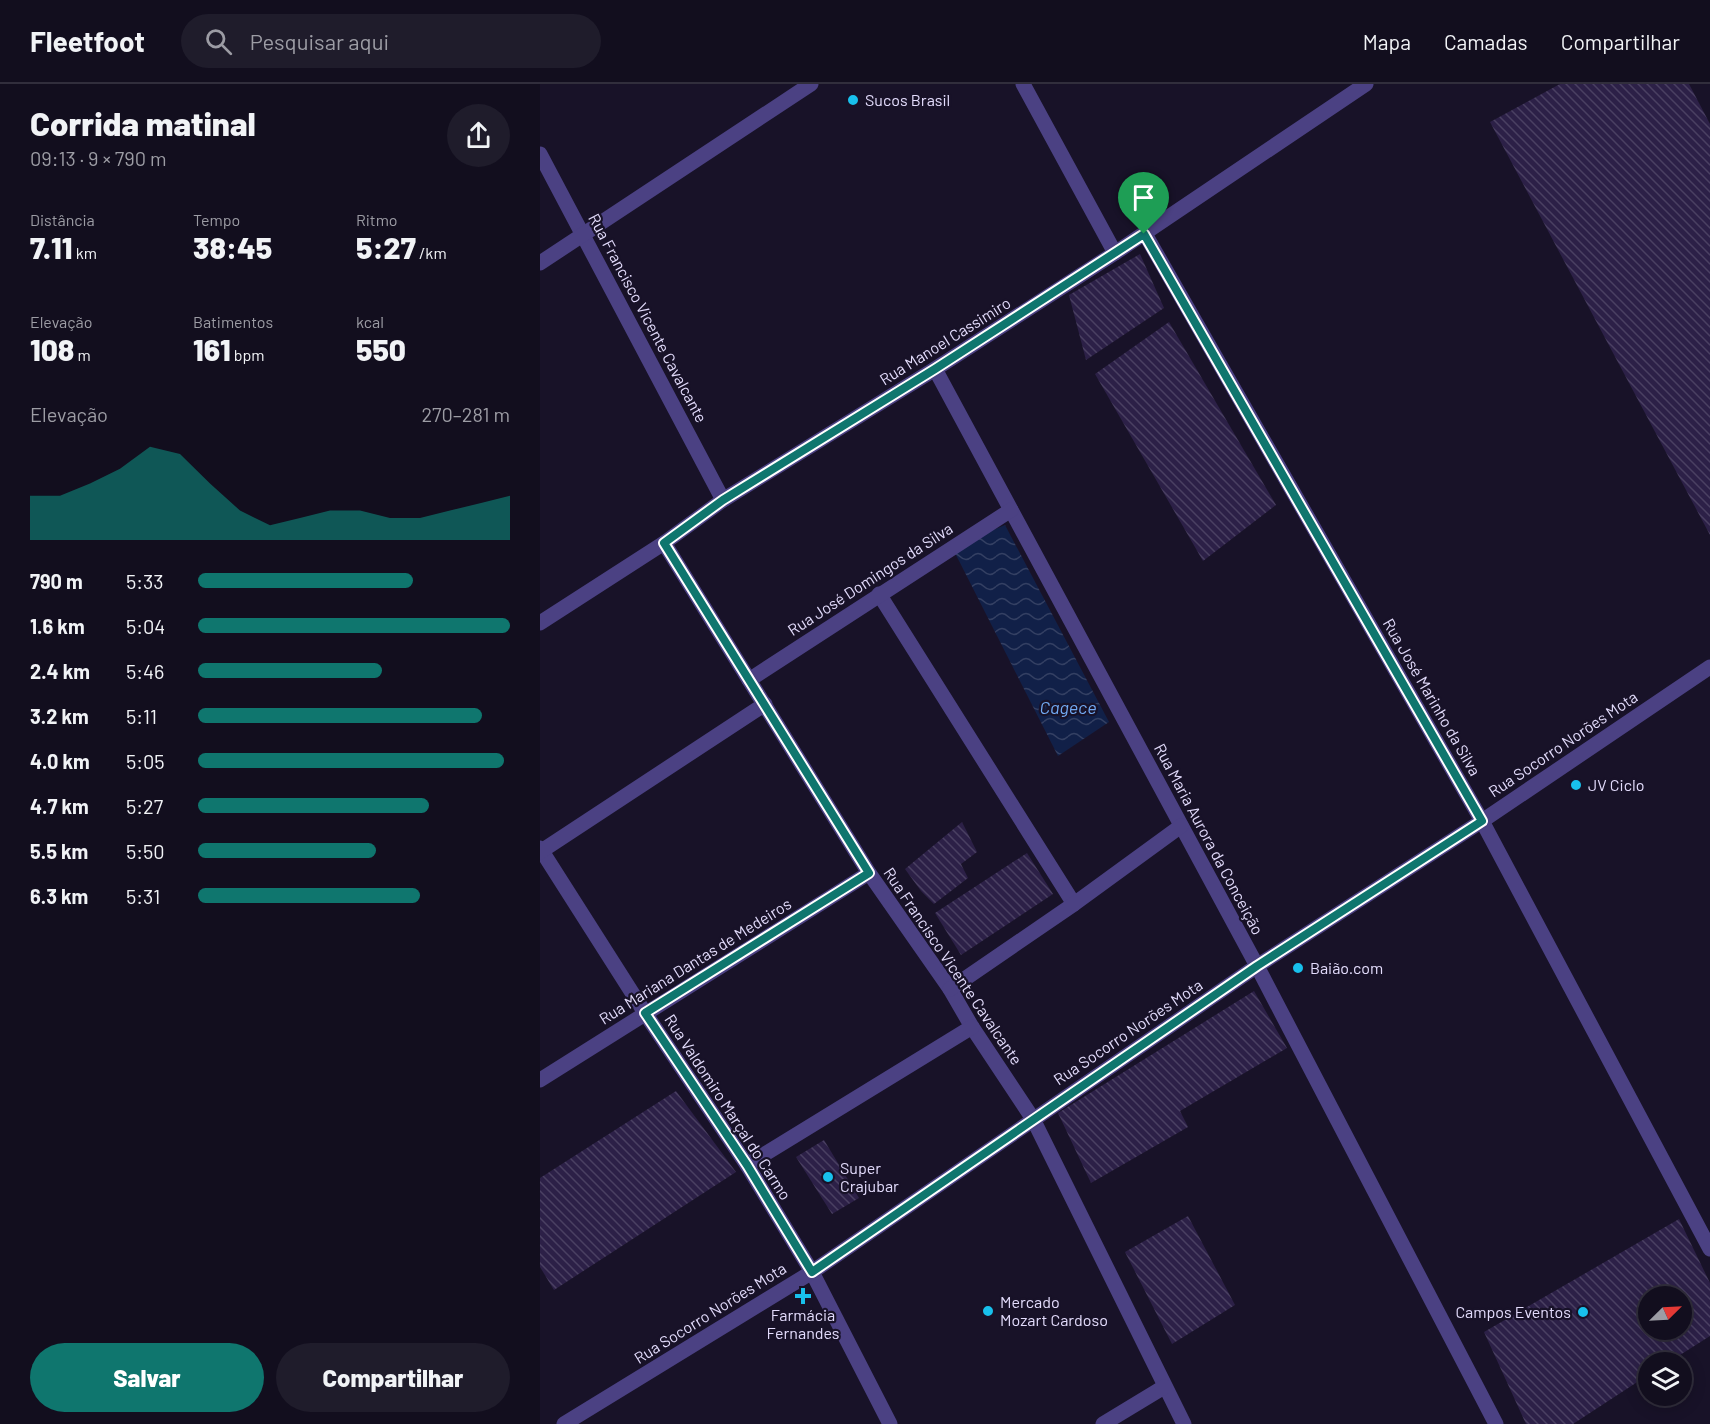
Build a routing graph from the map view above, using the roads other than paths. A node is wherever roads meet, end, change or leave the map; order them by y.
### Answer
1 (811, 84) edge
2 (1023, 84) edge
3 (1366, 84) edge
4 (540, 153) edge
5 (1144, 234) junction
6 (584, 235) junction
7 (1115, 254) junction
8 (540, 263) edge
9 (935, 369) junction
10 (723, 500) junction
11 (1011, 510) junction
12 (664, 543) junction
13 (879, 594) junction
14 (540, 624) edge
15 (1710, 667) edge
16 (749, 680) junction
17 (765, 704) junction
18 (1482, 821) junction
19 (1181, 826) junction
20 (541, 850) edge
21 (869, 873) junction
22 (1074, 904) junction
23 (1257, 966) junction
24 (950, 989) junction
25 (645, 1013) junction
26 (972, 1027) junction
27 (540, 1080) edge
28 (1033, 1119) junction
29 (747, 1165) junction
30 (1710, 1249) edge
31 (812, 1272) junction
32 (1164, 1387) junction
33 (564, 1424) edge
34 (890, 1424) edge
35 (1103, 1424) edge
36 (1184, 1424) edge
37 (1496, 1424) edge

1 - 6 street
2 - 7 street
3 - 5 street, Rua Manoel Cassimiro
4 - 6 street, Rua Francisco Vicente Cavalcante
5 - 7 street, Rua Manoel Cassimiro
5 - 18 street, Rua José Marinho da Silva
6 - 8 street
6 - 10 street, Rua Francisco Vicente Cavalcante
7 - 9 street, Rua Manoel Cassimiro
9 - 10 street, Rua Manoel Cassimiro
9 - 11 street, Rua Maria Aurora da Conceição
10 - 12 street, Rua Manoel Cassimiro
11 - 13 street, Rua José Domingos da Silva
11 - 19 street, Rua Maria Aurora da Conceição
12 - 14 street, Rua Manoel Cassimiro
12 - 16 street, Rua Francisco Vicente Cavalcante
13 - 16 street, Rua José Domingos da Silva
13 - 22 street
15 - 18 street, Rua Socorro Norões Mota
16 - 17 street, Rua Francisco Vicente Cavalcante
17 - 20 street
17 - 21 street, Rua Francisco Vicente Cavalcante
18 - 23 street, Rua Socorro Norões Mota
18 - 30 street, Rua José Marinho da Silva
19 - 22 street
19 - 23 street, Rua Maria Aurora da Conceição
20 - 25 street, Rua Valdomiro Marçal do Carmo
21 - 24 street, Rua Francisco Vicente Cavalcante
21 - 25 street, Rua Mariana Dantas de Medeiros
22 - 24 street
23 - 28 street, Rua Socorro Norões Mota
23 - 37 street, Rua Maria Aurora da Conceição
24 - 26 street, Rua Francisco Vicente Cavalcante
25 - 27 street, Rua Mariana Dantas de Medeiros
25 - 29 street, Rua Valdomiro Marçal do Carmo
26 - 28 street, Rua Francisco Vicente Cavalcante
26 - 29 street
28 - 31 street, Rua Socorro Norões Mota
28 - 32 street, Rua Francisco Vicente Cavalcante
29 - 31 street, Rua Valdomiro Marçal do Carmo
31 - 33 street, Rua Socorro Norões Mota
31 - 34 street, Rua Valdomiro Marçal do Carmo
32 - 35 street
32 - 36 street, Rua Francisco Vicente Cavalcante

